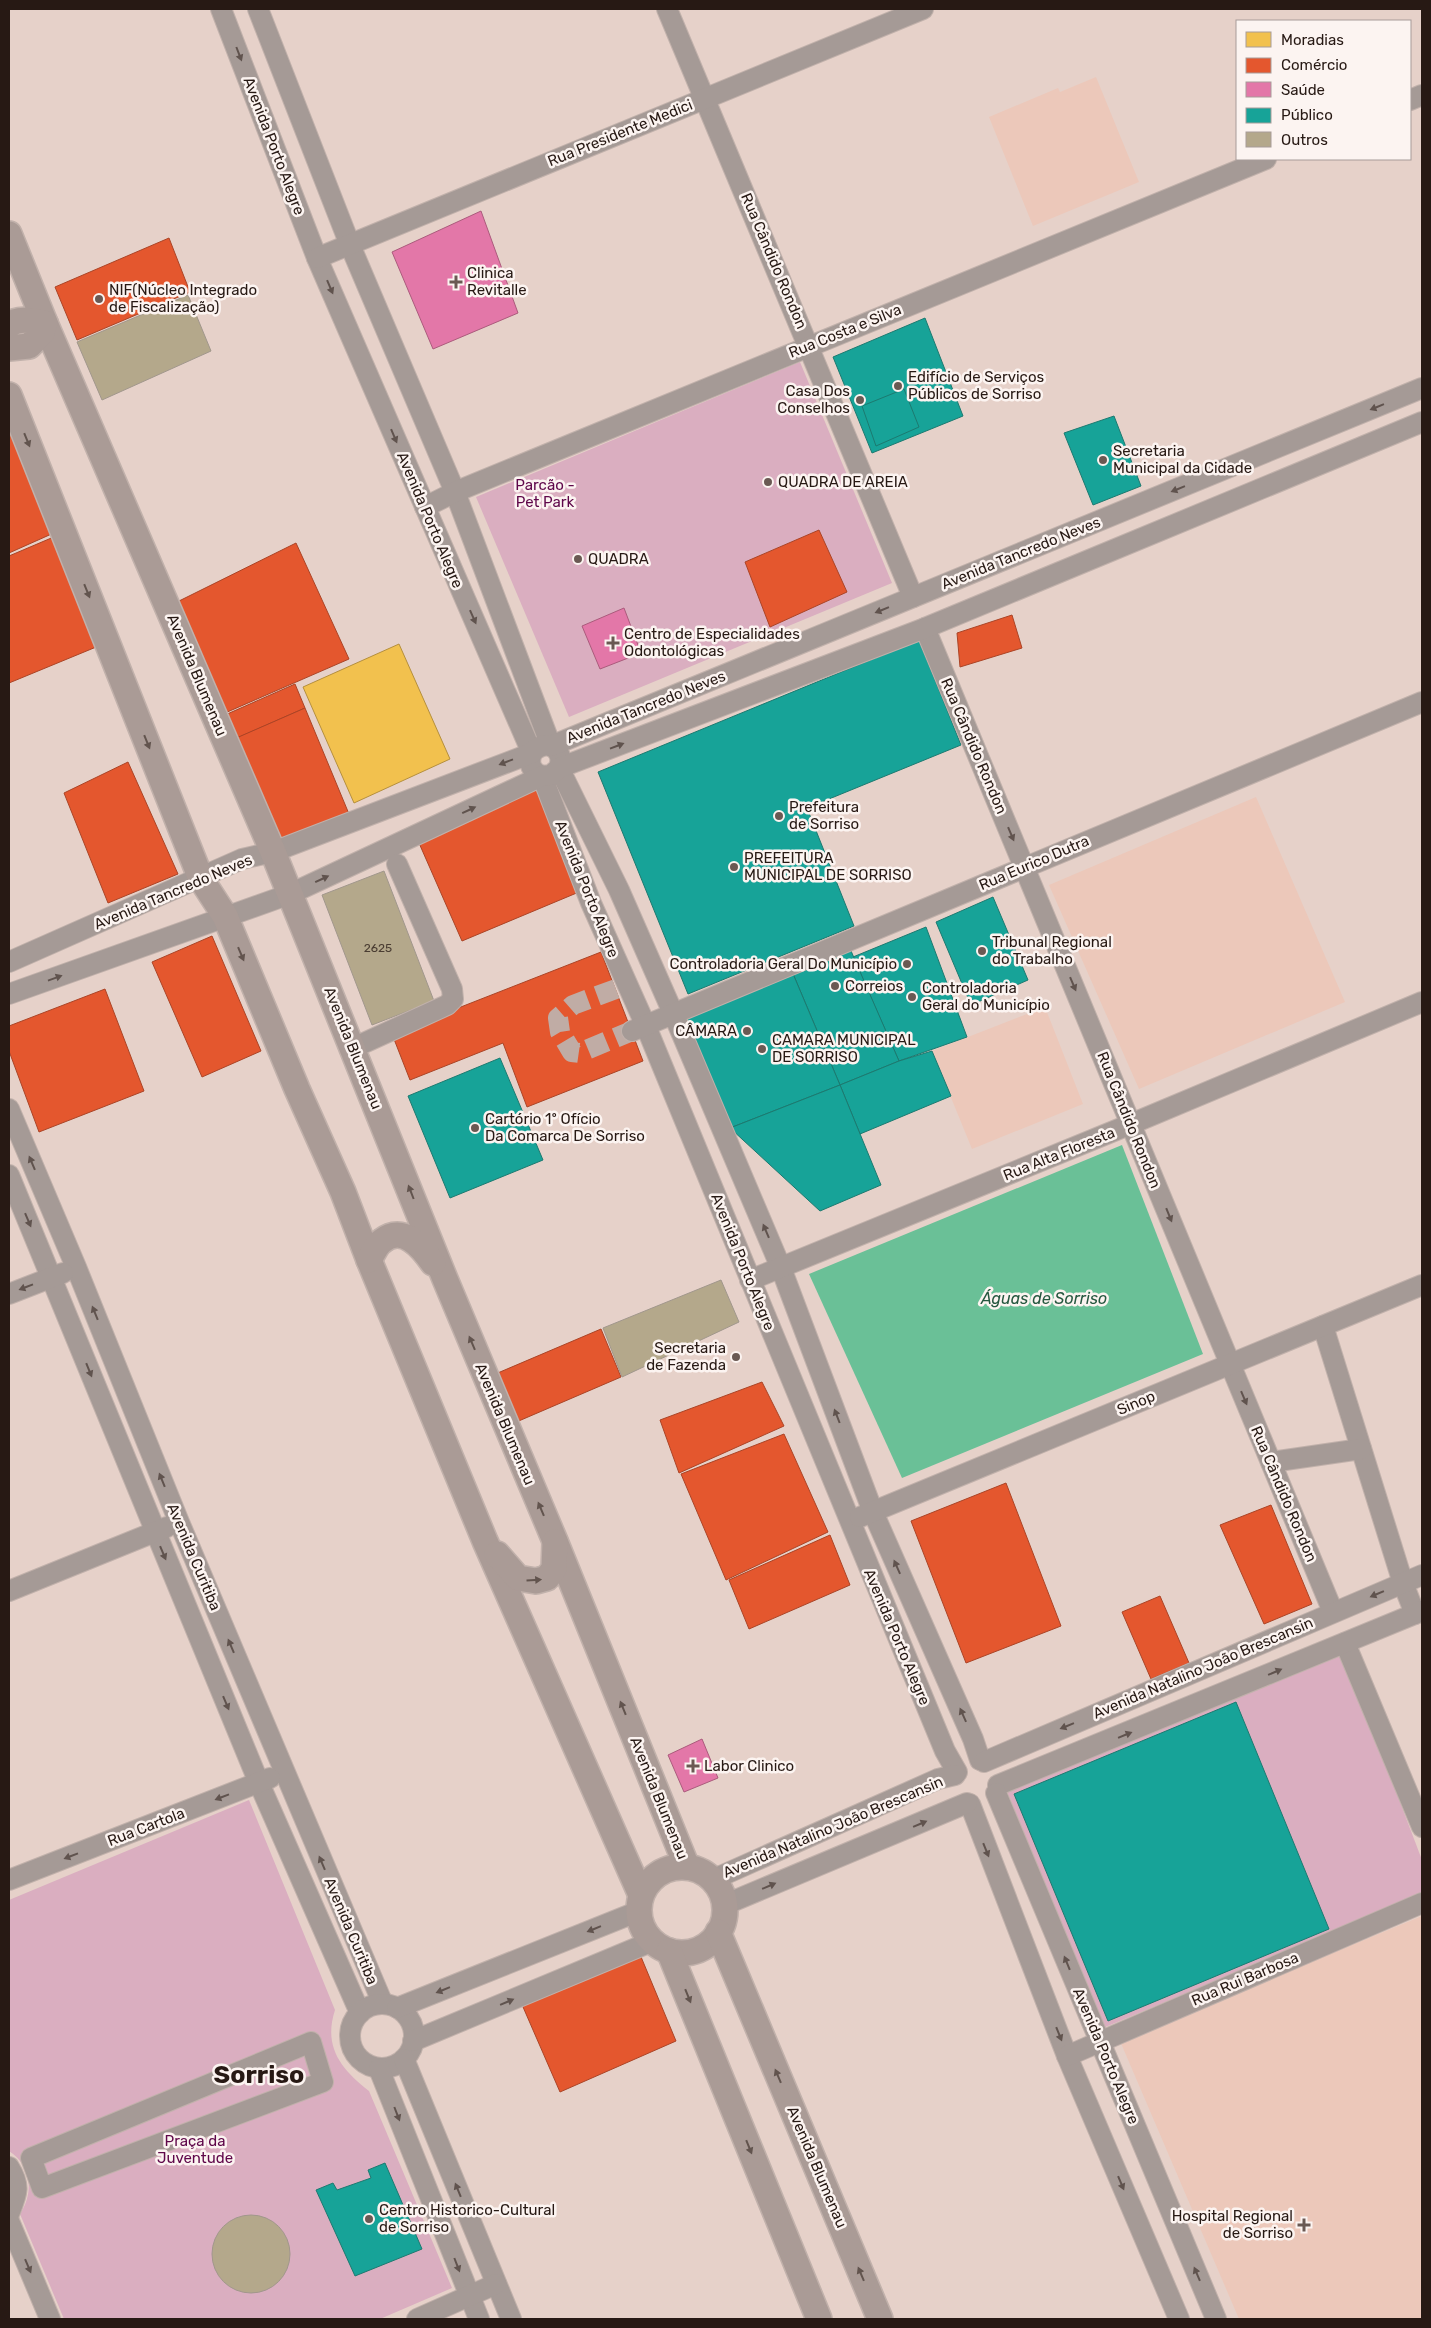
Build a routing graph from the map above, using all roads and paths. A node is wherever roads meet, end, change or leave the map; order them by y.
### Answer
1 (223, 9) edge
2 (258, 9) edge
3 (667, 9) edge
4 (923, 9) edge
5 (706, 98) junction
6 (1264, 160) edge
7 (9, 234) edge
8 (350, 245) junction
9 (317, 258) junction
10 (45, 324) junction
11 (9, 325) edge
12 (808, 346) junction
13 (9, 348) edge
14 (1422, 388) edge
15 (9, 395) edge
16 (1422, 422) edge
17 (455, 492) junction
18 (425, 507) junction
19 (914, 598) junction
20 (925, 628) junction
21 (1422, 702) edge
22 (551, 746) junction
23 (532, 753) junction
24 (550, 772) junction
25 (273, 852) junction
26 (397, 864) dead end
27 (1024, 867) junction
28 (201, 879) junction
29 (619, 890) junction
30 (290, 894) junction
31 (591, 903) junction
32 (225, 916) junction
33 (9, 962) edge
34 (9, 994) edge
35 (1422, 1002) edge
36 (673, 1013) junction
37 (638, 1028) junction
38 (353, 1048) junction
39 (9, 1109) edge
40 (1131, 1124) junction
41 (9, 1175) edge
42 (369, 1260) junction
43 (76, 1267) junction
44 (781, 1268) junction
45 (52, 1277) junction
46 (445, 1279) junction
47 (750, 1280) junction
48 (1422, 1286) edge
49 (9, 1294) edge
50 (1323, 1326) junction
51 (1230, 1364) junction
52 (1362, 1449) junction
53 (1271, 1462) junction
54 (873, 1512) junction
55 (849, 1521) junction
56 (179, 1522) junction
57 (154, 1532) junction
58 (485, 1541) junction
59 (555, 1542) junction
60 (1422, 1575) edge
61 (1403, 1583) junction
62 (9, 1591) edge
63 (1333, 1612) junction
64 (1419, 1612) edge
65 (1345, 1643) junction
66 (982, 1761) junction
67 (283, 1772) junction
68 (956, 1773) junction
69 (259, 1783) junction
70 (997, 1789) junction
71 (968, 1803) junction
72 (1422, 1827) edge
73 (687, 1867) junction
74 (9, 1880) edge
75 (712, 1880) junction
76 (640, 1903) junction
77 (1422, 1903) edge
78 (724, 1905) junction
79 (718, 1932) junction
80 (661, 1946) junction
81 (390, 2006) junction
82 (360, 2013) junction
83 (413, 2041) junction
84 (1100, 2041) junction
85 (1068, 2056) junction
86 (404, 2060) junction
87 (379, 2069) junction
88 (9, 2167) edge
89 (42, 2188) joint
90 (9, 2214) edge
91 (9, 2221) edge
92 (496, 2284) junction
93 (469, 2298) junction
94 (50, 2319) edge
95 (417, 2319) edge
96 (479, 2319) edge
97 (511, 2319) edge
98 (820, 2319) edge
99 (880, 2319) edge
100 (1179, 2319) edge
101 (1216, 2319) edge

1 -> 9 street, Avenida Porto Alegre
2 - 8 street, Avenida Porto Alegre
3 - 5 street, Rua Cândido Rondon
4 - 5 street, Rua Presidente Medici
5 - 8 street, Rua Presidente Medici
5 - 12 street, Rua Cândido Rondon
6 - 12 street, Rua Costa e Silva
7 - 10 main road, Avenida Blumenau
8 - 9 street, Rua Presidente Medici
8 - 17 street, Avenida Porto Alegre
9 -> 18 street, Avenida Porto Alegre
10 - 11 main road
10 - 13 main road
10 - 25 main road, Avenida Blumenau
12 - 17 street, Rua Costa e Silva
12 - 19 street, Rua Cândido Rondon
14 -> 19 street, Avenida Tancredo Neves
15 -> 28 main road
16 - 20 street, Avenida Tancredo Neves
17 - 18 street, Rua Costa e Silva
17 - 22 street, Avenida Porto Alegre
18 -> 23 street, Avenida Porto Alegre
19 -> 22 street, Avenida Tancredo Neves
24 -> 20 street, Avenida Tancredo Neves
20 -> 27 street, Rua Cândido Rondon
21 - 27 street, Rua Eurico Dutra
22 - 23 street, Avenida Tancredo Neves
22 - 24 street, Avenida Porto Alegre
23 - 24 street, Avenida Porto Alegre
23 -> 25 street, Avenida Tancredo Neves
24 - 29 street, Avenida Porto Alegre
30 -> 24 street, Avenida Tancredo Neves
24 - 31 street, Avenida Porto Alegre
25 - 28 street, Avenida Tancredo Neves
25 - 30 main road, Avenida Blumenau
26 - 38 street
27 - 36 street, Rua Eurico Dutra
27 -> 40 street, Rua Cândido Rondon
28 - 32 main road
28 - 33 street, Avenida Tancredo Neves
29 - 31 street
29 - 36 street, Avenida Porto Alegre
30 - 32 street, Avenida Tancredo Neves
30 - 38 main road, Avenida Blumenau
31 - 37 street, Avenida Porto Alegre
34 -> 32 street, Avenida Tancredo Neves
32 -> 42 main road
35 - 40 street, Rua Alta Floresta
36 - 37 street, Rua Eurico Dutra
44 -> 36 street, Avenida Porto Alegre
37 - 47 street, Avenida Porto Alegre
46 -> 38 main road, Avenida Blumenau
43 -> 39 street, Avenida Curitiba
40 - 44 street, Rua Alta Floresta
40 -> 51 street, Rua Cândido Rondon
41 -> 45 street, Avenida Curitiba
42 - 46 main road
42 - 58 main road
43 - 45 street
56 -> 43 street, Avenida Curitiba
44 - 47 street, Rua Alta Floresta
54 -> 44 street, Avenida Porto Alegre
45 -> 49 street
45 -> 57 street, Avenida Curitiba
59 -> 46 main road, Avenida Blumenau
47 - 55 street, Avenida Porto Alegre
48 - 50 street, Sinop
50 - 51 street, Sinop
50 - 52 street
51 -> 53 street, Rua Cândido Rondon
51 - 54 street, Sinop
52 - 53 street
52 - 61 street
53 - 63 street, Rua Cândido Rondon
54 - 55 street, Sinop
66 -> 54 street, Avenida Porto Alegre
55 - 68 street, Avenida Porto Alegre
56 - 57 street
67 -> 56 street, Avenida Curitiba
57 - 62 street
57 -> 69 street, Avenida Curitiba
58 -> 59 main road
58 - 76 main road
73 -> 59 main road, Avenida Blumenau
60 - 61 street, Avenida Natalino João Brescansin
61 -> 63 street, Avenida Natalino João Brescansin
61 - 64 street
63 -> 66 street, Avenida Natalino João Brescansin
64 - 65 street, Avenida Natalino João Brescansin
70 -> 65 street, Avenida Natalino João Brescansin
65 - 72 street
66 - 68 street
66 - 70 street
67 - 69 street, Rua Cartola
81 -> 67 street, Avenida Curitiba
68 - 71 street
68 - 75 street, Avenida Natalino João Brescansin
69 -> 74 street, Rua Cartola
69 - 82 street, Avenida Curitiba
70 - 71 street
84 -> 70 street, Avenida Porto Alegre
78 -> 71 street, Avenida Natalino João Brescansin
71 -> 85 street
73 - 75 main road
73 - 76 main road
75 - 78 main road
76 - 80 main road
76 -> 81 street
77 - 84 street, Rua Rui Barbosa
78 - 79 main road
79 - 80 main road
99 -> 79 main road, Avenida Blumenau
83 -> 80 street
80 -> 98 main road
81 - 82 street
81 - 83 street
82 - 87 street
83 - 86 street
84 - 85 street, Rua Rui Barbosa
101 -> 84 street, Avenida Porto Alegre
85 -> 100 street
86 - 87 street
92 -> 86 street
87 -> 93 street
88 - 90 street
89 - 89 street
91 -> 94 street
92 - 93 street
92 - 97 street
93 - 95 street
93 - 96 street

